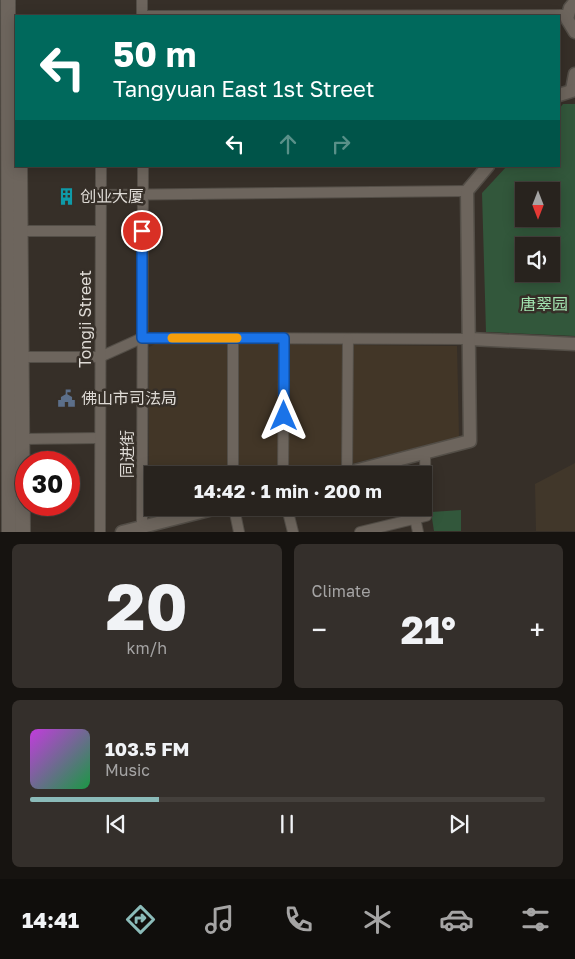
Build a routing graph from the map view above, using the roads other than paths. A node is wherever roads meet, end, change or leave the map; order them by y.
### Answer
1 (8, 0) edge
2 (142, 0) edge
3 (575, 2) edge
4 (142, 15) edge
5 (560, 15) edge
6 (567, 15) junction
7 (575, 32) edge
8 (575, 74) edge
9 (574, 90) edge
10 (560, 95) edge
11 (12, 100) edge
12 (15, 124) edge
13 (20, 167) edge
14 (101, 167) edge
15 (142, 167) edge
16 (487, 167) edge
17 (467, 191) junction
18 (100, 195) junction
19 (143, 195) junction
20 (100, 230) junction
21 (20, 232) junction
22 (142, 338) junction
23 (233, 338) junction
24 (284, 338) junction
25 (348, 339) junction
26 (470, 339) junction
27 (575, 344) edge
28 (100, 356) junction
29 (21, 357) junction
30 (100, 438) junction
31 (22, 439) junction
32 (425, 453) junction
33 (233, 466) edge
34 (283, 466) edge
35 (343, 466) edge
36 (374, 466) edge
37 (188, 516) edge
38 (236, 516) edge
39 (289, 516) edge
40 (421, 517) junction
41 (142, 529) edge
42 (9, 532) edge
43 (22, 532) edge
44 (100, 532) edge
45 (122, 532) edge
46 (239, 532) edge
47 (293, 532) edge
48 (360, 532) edge
49 (418, 532) edge

1 - 11 main road
2 - 4 street
3 - 6 street
5 - 6 street
6 - 7 street
8 - 9 street
9 - 10 street
11 - 12 main road
11 - 42 main road
13 - 21 main road
14 - 18 street, Tongji Street
15 - 19 street, 同进街
16 - 17 street
17 - 19 street
17 - 26 street
18 - 19 street
18 - 20 street, Tongji Street
19 - 22 street, 同进街
20 - 21 street
20 - 28 street, Tongji Street
21 - 29 main road
22 - 23 street
22 - 28 street
22 - 41 street, 同进街
23 - 24 street
23 - 33 street
24 - 25 street
24 - 34 street
25 - 26 street
25 - 35 street
26 - 27 street
26 - 32 street
28 - 29 street
28 - 30 street, Tongji Street
29 - 31 main road
30 - 31 street
30 - 44 street, Tongji Street
31 - 43 main road
32 - 36 street
32 - 40 street
37 - 41 street
38 - 46 street
39 - 47 street
40 - 48 street
40 - 49 street
41 - 45 street

